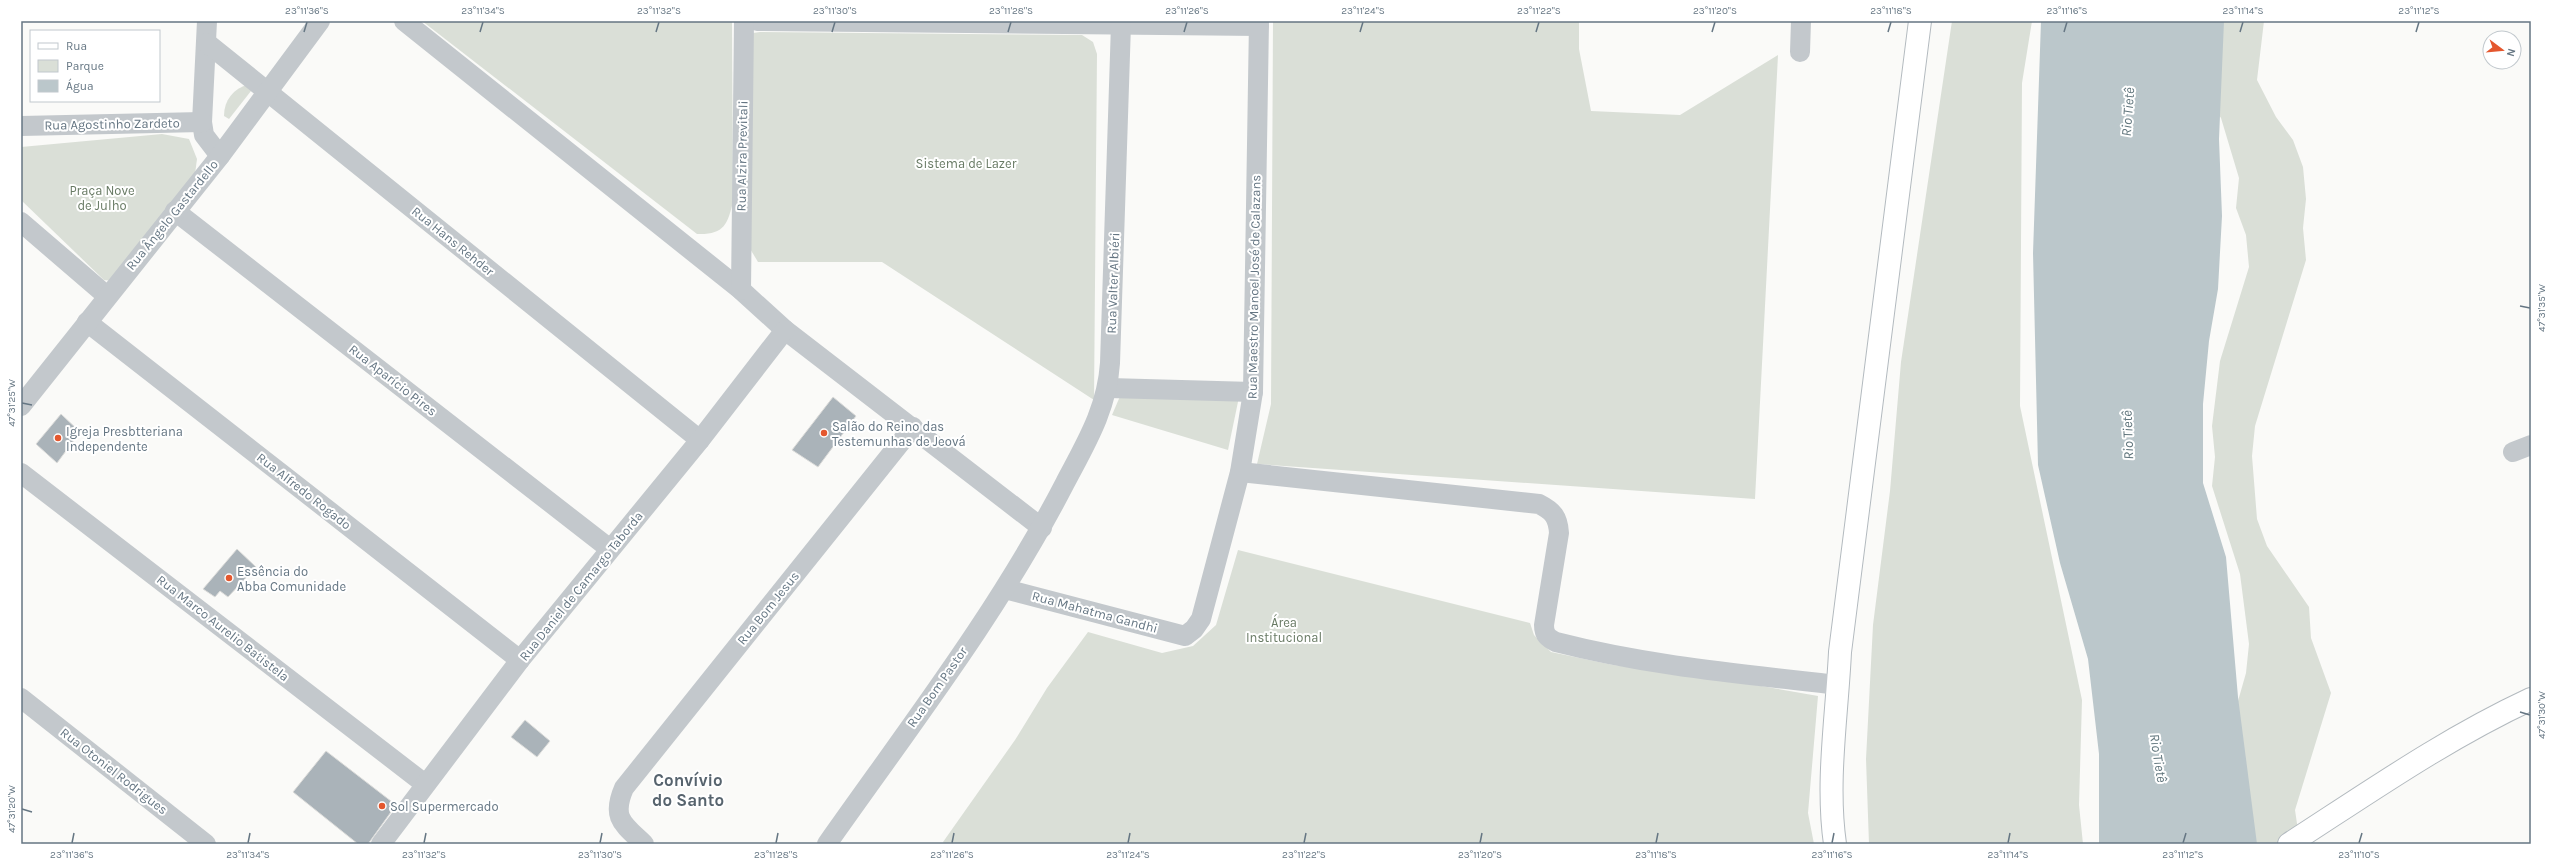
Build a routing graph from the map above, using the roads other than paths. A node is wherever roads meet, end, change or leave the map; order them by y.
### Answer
1 (207, 21) edge
2 (320, 21) edge
3 (404, 21) edge
4 (744, 21) edge
5 (757, 21) edge
6 (1801, 21) edge
7 (1920, 21) edge
8 (1259, 23) edge
9 (1121, 24) junction
10 (207, 43) junction
11 (1800, 52) dead end
12 (267, 92) junction
13 (202, 122) junction
14 (21, 126) edge
15 (220, 156) junction
16 (175, 211) junction
17 (21, 222) edge
18 (740, 290) junction
19 (107, 296) junction
20 (87, 322) junction
21 (785, 330) junction
22 (1109, 388) junction
23 (1253, 392) junction
24 (21, 406) edge
25 (913, 427) junction
26 (700, 440) junction
27 (1240, 472) junction
28 (21, 473) edge
29 (1042, 528) junction
30 (610, 549) junction
31 (1005, 589) junction
32 (1185, 636) joint
33 (520, 660) junction
34 (1838, 685) junction
35 (21, 698) edge
36 (2531, 699) edge
37 (425, 784) junction
38 (206, 844) edge
39 (381, 844) edge
40 (644, 844) edge
41 (827, 844) edge
42 (1835, 844) edge
43 (2289, 844) edge

1 - 10 street
2 - 12 street, Rua Ângelo Gastardello
3 - 18 street
4 - 18 street, Rua Alzira Previtali
5 - 9 street
6 - 11 street
7 - 34 street
8 - 9 street
8 - 23 street, Rua Maestro Manoel José de Calazans
9 - 22 street, Rua Valter Albiéri
10 - 12 street, Rua Hans Rehder
10 - 13 street
12 - 15 street, Rua Ângelo Gastardello
12 - 26 street, Rua Hans Rehder
13 - 14 street, Rua Agostinho Zardeto
13 - 15 street
15 - 16 street, Rua Ângelo Gastardello
16 - 19 street, Rua Ângelo Gastardello
16 - 30 street, Rua Aparício Pires
17 - 19 street
18 - 21 street
19 - 20 street, Rua Ângelo Gastardello
20 - 24 street, Rua Ângelo Gastardello
20 - 33 street, Rua Alfredo Rogado
21 - 25 street
21 - 26 street, Rua Daniel de Camargo Taborda
22 - 23 street
22 - 29 street, Rua Valter Albiéri
23 - 27 street, Rua Maestro Manoel José de Calazans
25 - 29 street
25 - 40 street, Rua Bom Jesus
26 - 30 street, Rua Daniel de Camargo Taborda
27 - 32 street, Rua Maestro Manoel José de Calazans
27 - 34 street
28 - 37 street, Rua Marco Aurelio Batistela
29 - 31 street, Rua Bom Pastor
30 - 33 street, Rua Daniel de Camargo Taborda
31 - 32 street, Rua Mahatma Gandhi
31 - 41 street, Rua Bom Pastor
33 - 37 street, Rua Daniel de Camargo Taborda
34 - 42 street
35 - 38 street, Rua Otoniel Rodrigues
36 - 43 street
37 - 39 street, Rua Daniel de Camargo Taborda

